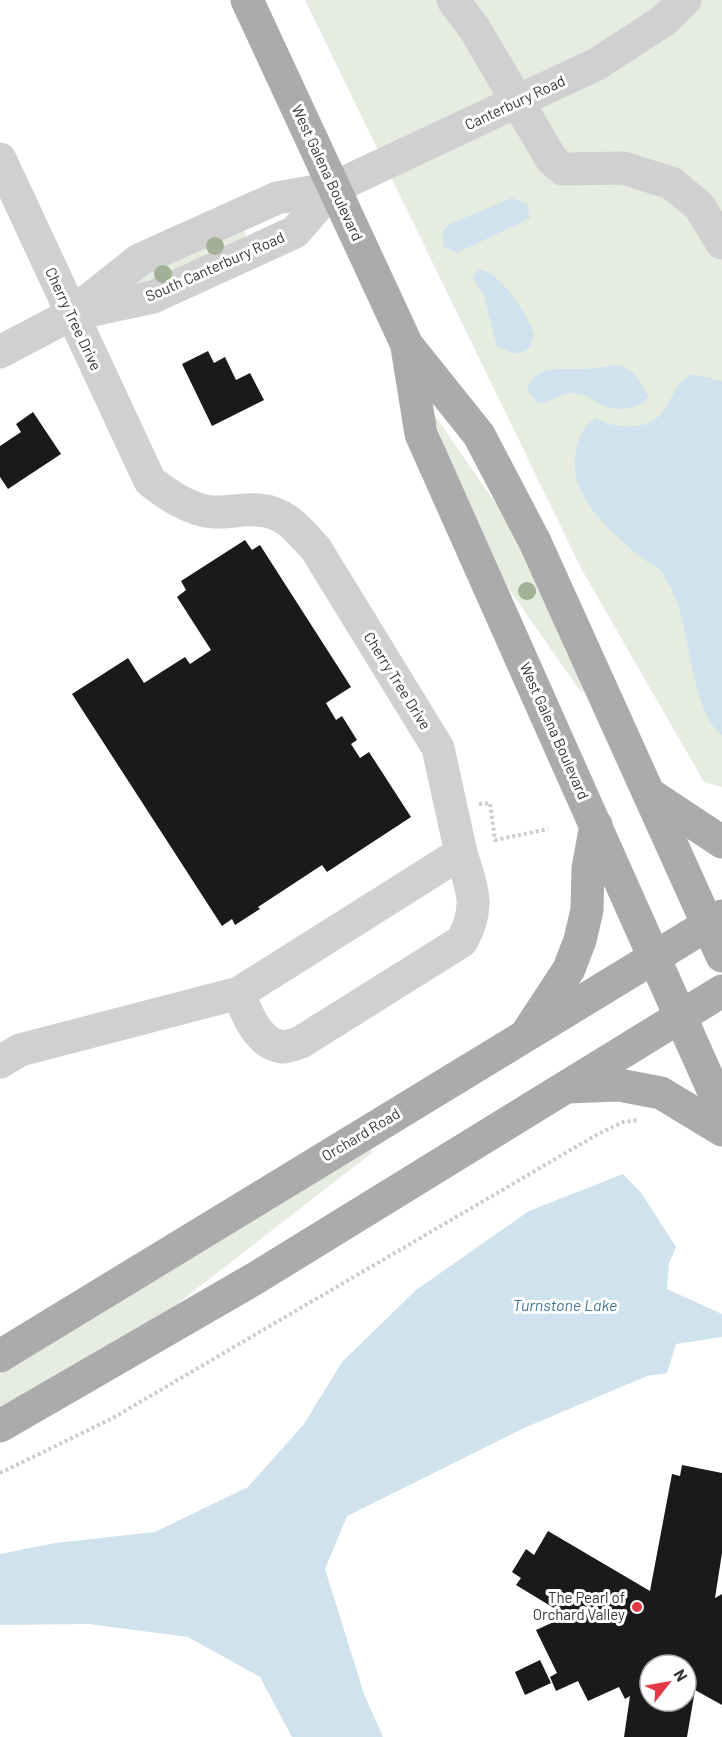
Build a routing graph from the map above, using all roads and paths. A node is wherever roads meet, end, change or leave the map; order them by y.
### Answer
1 (248, 0) edge
2 (453, 0) edge
3 (686, 0) edge
4 (516, 102) junction
5 (0, 159) edge
6 (333, 188) junction
7 (722, 243) edge
8 (70, 315) junction
9 (406, 345) junction
10 (0, 352) edge
11 (651, 795) junction
12 (476, 805) dead end
13 (596, 825) junction
14 (548, 829) dead end
15 (722, 842) edge
16 (461, 853) junction
17 (716, 920) edge
18 (722, 956) edge
19 (654, 958) junction
20 (722, 991) edge
21 (239, 993) junction
22 (681, 1016) junction
23 (526, 1034) junction
24 (0, 1062) edge
25 (562, 1088) junction
26 (722, 1110) edge
27 (644, 1119) dead end
28 (722, 1130) edge
29 (0, 1356) edge
30 (0, 1426) edge
31 (0, 1473) edge

1 - 6 main road, West Galena Boulevard
2 - 4 street
3 - 4 street, Canterbury Road
4 - 6 street, Canterbury Road
4 - 7 street
5 - 8 street, Cherry Tree Drive
6 - 8 street
6 - 9 main road, West Galena Boulevard
8 - 10 street
8 - 16 street, Cherry Tree Drive
9 - 11 main road, West Galena Boulevard
9 - 13 main road, West Galena Boulevard
11 - 15 main road
11 - 17 main road, West Galena Boulevard
12 - 14 path
13 - 19 main road, West Galena Boulevard
13 - 23 main road
16 - 21 street
16 - 21 street, Cherry Tree Drive
17 - 18 main road, West Galena Boulevard
17 - 19 main road, Orchard Road
19 - 22 main road, West Galena Boulevard
19 - 23 main road, Orchard Road
20 - 22 main road
21 - 24 street
22 - 25 main road
22 - 26 main road, West Galena Boulevard
23 - 29 main road, Orchard Road
25 - 28 main road
25 - 30 main road
27 - 31 path

